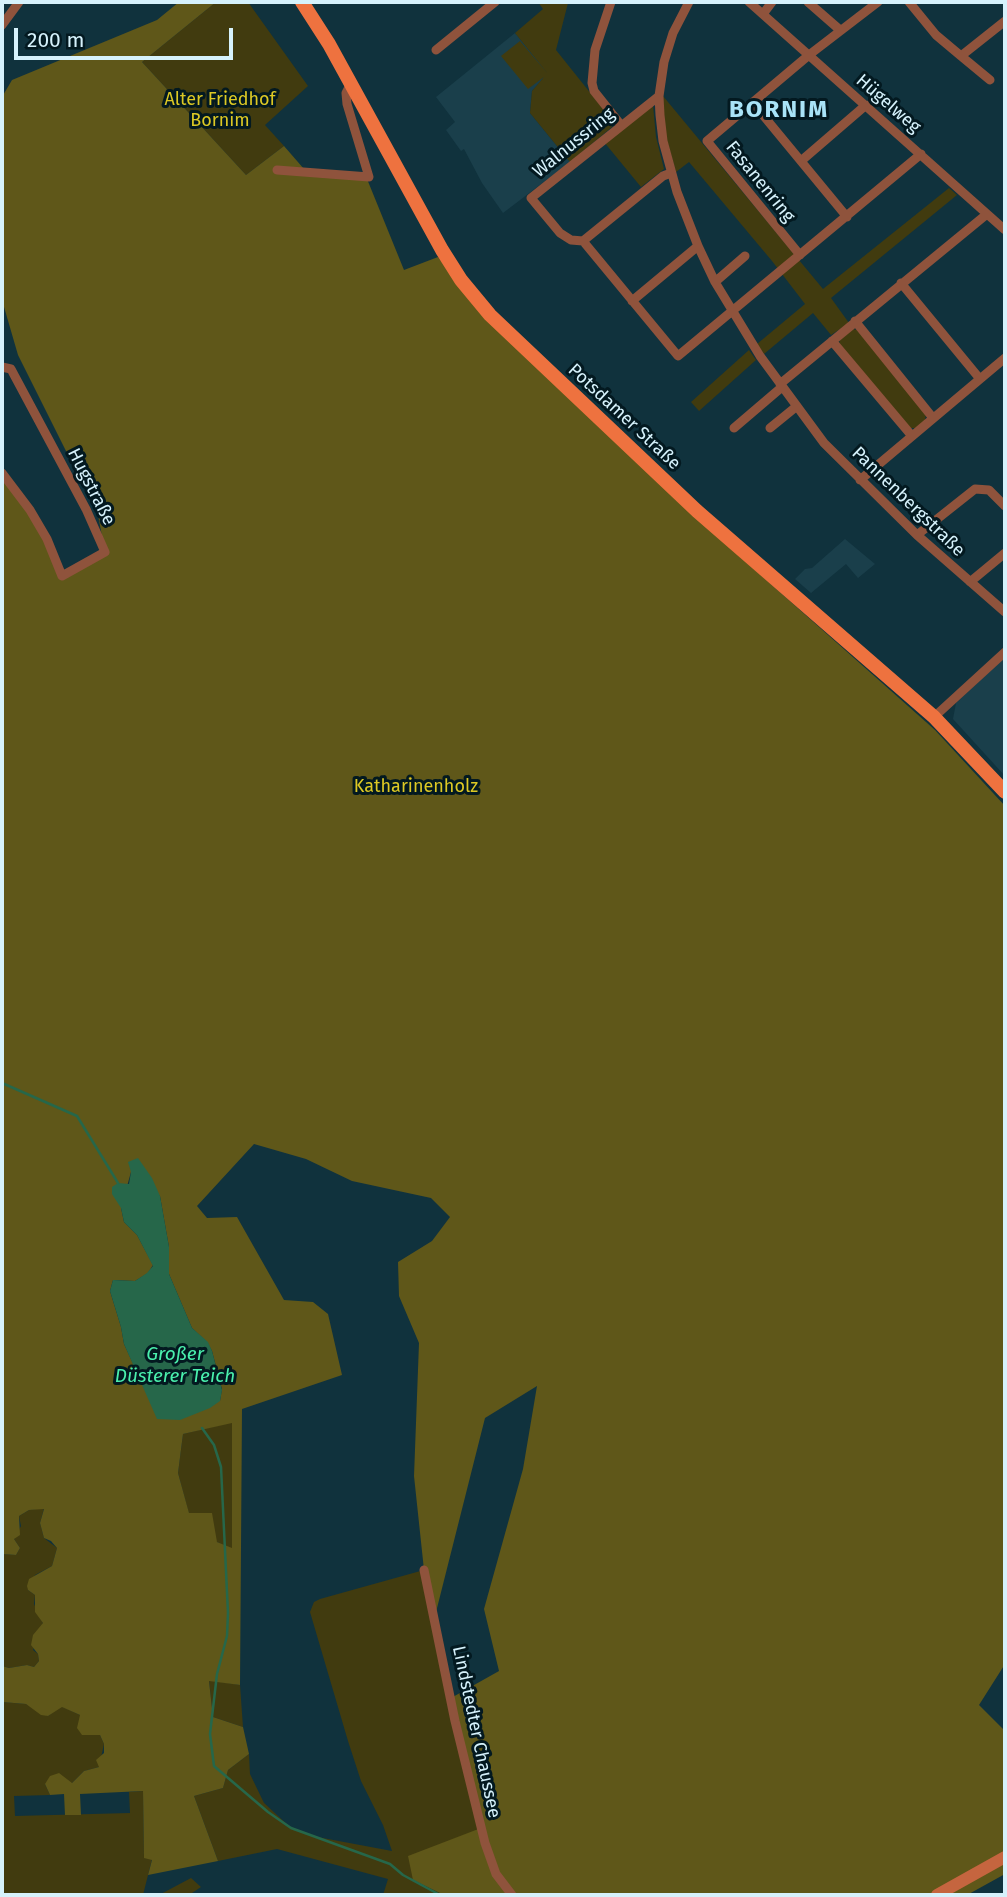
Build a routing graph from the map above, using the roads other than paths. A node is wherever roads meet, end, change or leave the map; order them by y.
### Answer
1 (19, 2) edge
2 (302, 2) edge
3 (495, 2) edge
4 (611, 2) edge
5 (689, 2) edge
6 (749, 2) edge
7 (772, 2) edge
8 (808, 2) edge
9 (878, 2) edge
10 (909, 2) edge
11 (763, 14) junction
12 (1005, 21) edge
13 (2, 25) edge
14 (840, 30) junction
15 (436, 50) dead end
16 (808, 55) junction
17 (961, 56) junction
18 (990, 80) dead end
19 (351, 83) junction
20 (659, 96) junction
21 (753, 103) junction
22 (866, 106) junction
23 (621, 125) junction
24 (921, 155) junction
25 (801, 161) junction
26 (277, 170) dead end
27 (671, 173) junction
28 (987, 214) junction
29 (847, 217) junction
30 (1005, 230) edge
31 (583, 242) junction
32 (698, 246) junction
33 (745, 256) dead end
34 (800, 256) junction
35 (715, 282) junction
36 (901, 283) junction
37 (632, 301) junction
38 (732, 311) junction
39 (855, 321) junction
40 (832, 341) junction
41 (1005, 358) edge
42 (2, 368) edge
43 (980, 379) junction
44 (781, 385) junction
45 (797, 406) junction
46 (933, 418) junction
47 (734, 428) dead end
48 (770, 428) dead end
49 (912, 436) junction
50 (2, 473) edge
51 (860, 480) junction
52 (1005, 506) edge
53 (917, 535) junction
54 (1005, 553) edge
55 (971, 582) junction
56 (1005, 612) edge
57 (1003, 658) edge
58 (934, 717) junction
59 (1005, 792) edge
60 (424, 1570) dead end
61 (1005, 1857) edge
62 (512, 1895) edge
63 (937, 1895) edge

1 - 13 street
2 - 19 main road, Potsdamer Straße
3 - 15 street
4 - 23 street
5 - 20 street, Pannenbergstraße
6 - 11 street, Hügelweg
7 - 11 street
8 - 14 street
9 - 14 street, Fasanenring
10 - 17 street
11 - 16 street, Hügelweg
12 - 17 street
14 - 16 street, Fasanenring
16 - 21 street, Fasanenring
16 - 22 street, Hügelweg
17 - 18 street
19 - 26 street
19 - 58 main road, Potsdamer Straße
20 - 23 street, Walnussring
20 - 27 street, Pannenbergstraße
21 - 25 street
21 - 34 street, Fasanenring
22 - 24 street, Hügelweg
22 - 25 street
23 - 31 street, Walnussring
24 - 28 street, Hügelweg
24 - 29 street
25 - 29 street
27 - 31 street
27 - 32 street, Pannenbergstraße
28 - 30 street, Hügelweg
28 - 36 street
29 - 34 street
31 - 37 street, Walnussring
32 - 35 street, Pannenbergstraße
32 - 37 street
33 - 35 street
34 - 38 street
35 - 38 street, Pannenbergstraße
36 - 39 street
36 - 43 street
37 - 38 street, Walnussring
38 - 44 street, Pannenbergstraße
39 - 40 street
39 - 46 street
40 - 44 street
40 - 49 street
41 - 43 street
42 - 50 street, Hugstraße
43 - 46 street
44 - 45 street, Pannenbergstraße
44 - 47 street
45 - 48 street
45 - 51 street, Pannenbergstraße
46 - 49 street
49 - 51 street
51 - 53 street, Pannenbergstraße
52 - 53 street
53 - 55 street, Pannenbergstraße
54 - 55 street
55 - 56 street, Pannenbergstraße
57 - 58 street
58 - 59 main road, Potsdamer Straße
60 - 62 street, Lindstedter Chaussee
61 - 63 street

